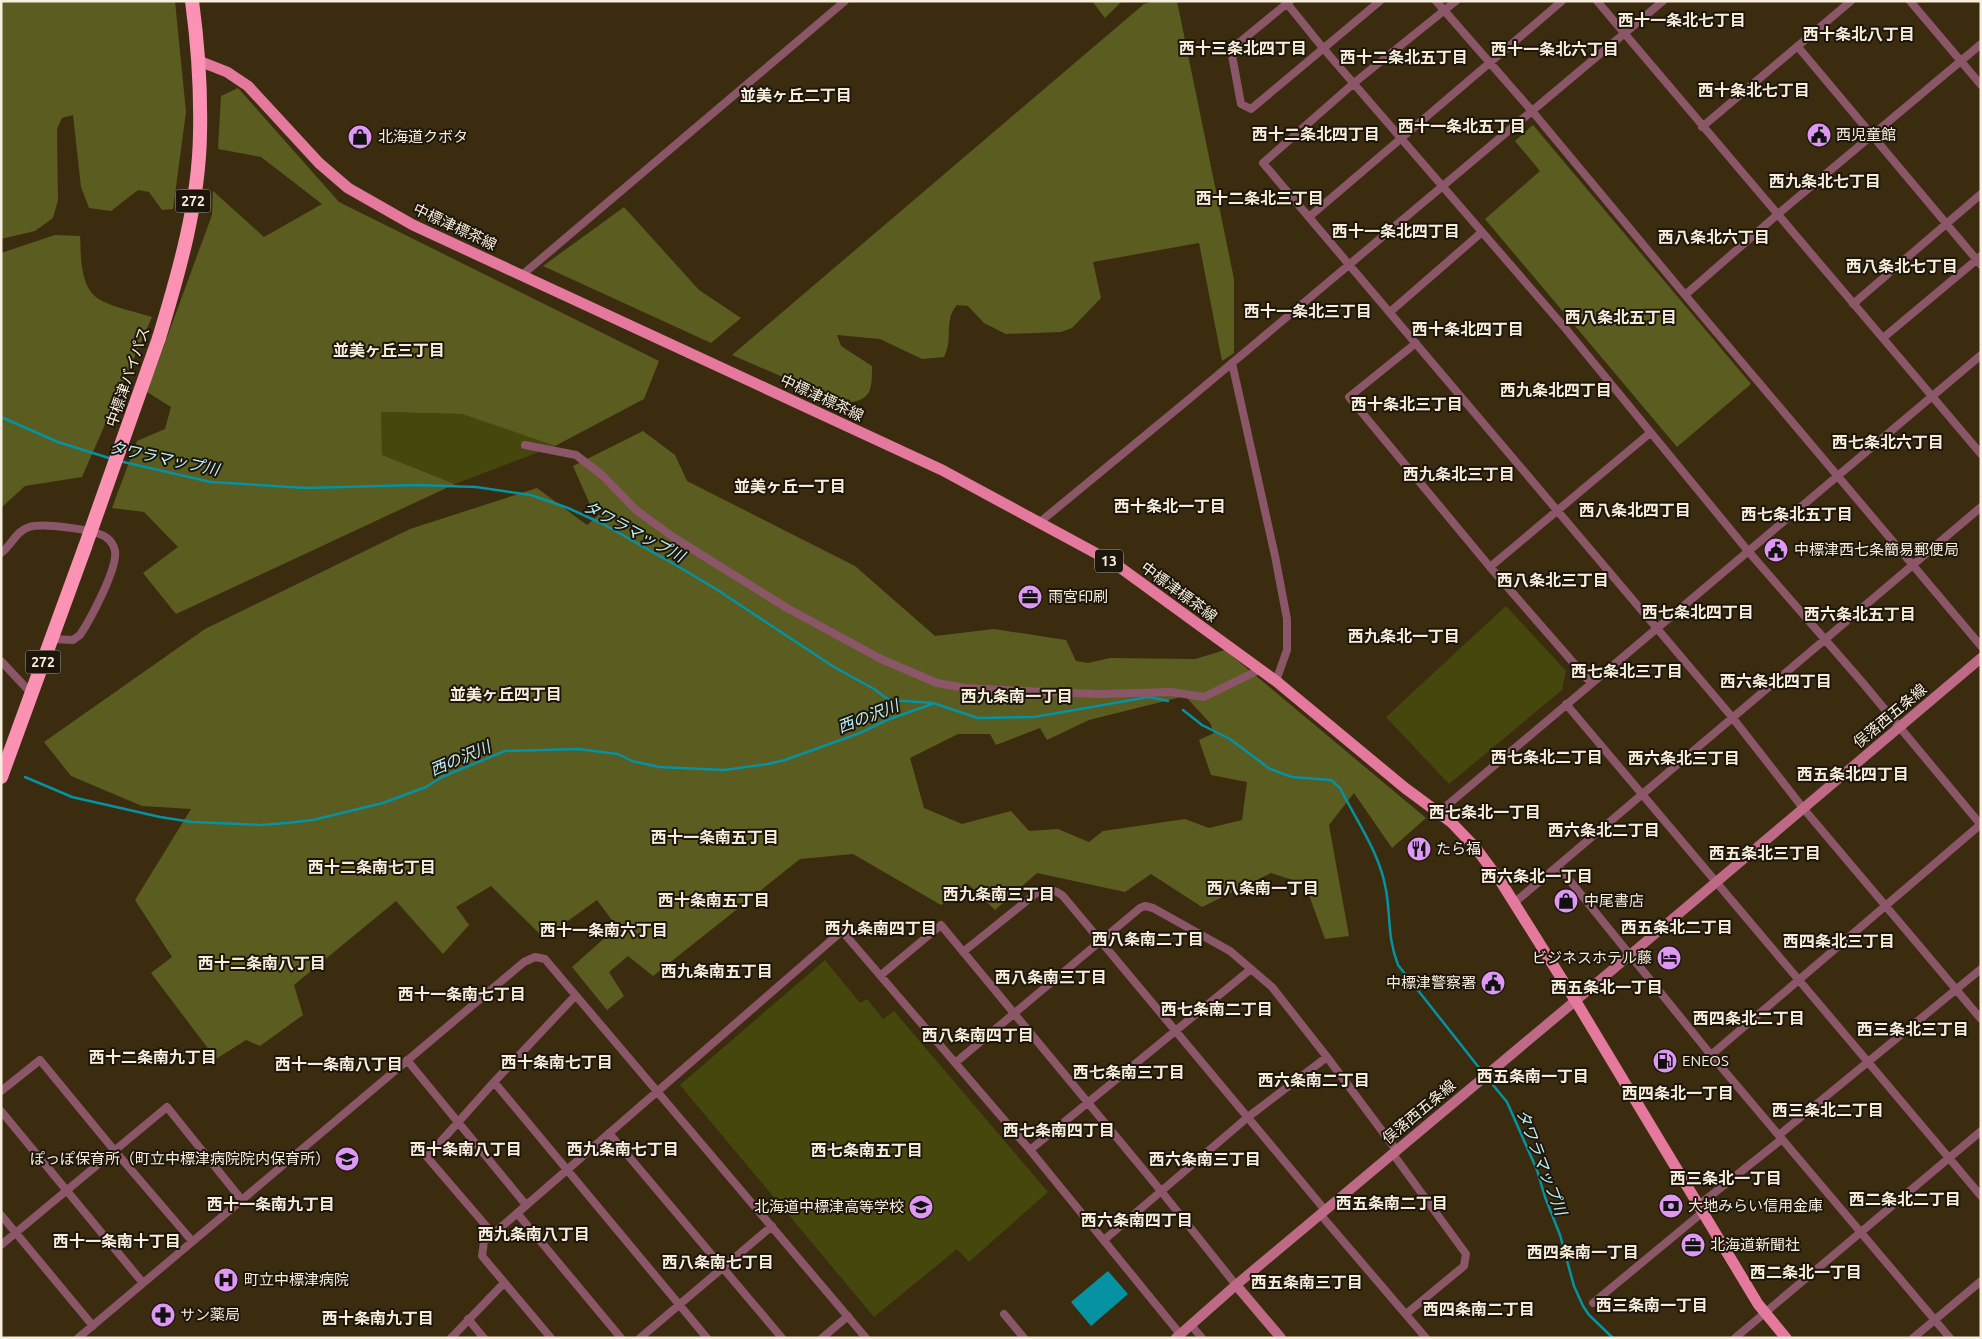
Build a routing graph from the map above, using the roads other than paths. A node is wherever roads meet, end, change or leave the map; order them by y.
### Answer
1 (192, 1) edge
2 (845, 1) edge
3 (1380, 1) edge
4 (1436, 1) edge
5 (1456, 1) edge
6 (1562, 1) edge
7 (1597, 1) edge
8 (1663, 1) edge
9 (1852, 1) edge
10 (1910, 1) edge
11 (1288, 2) edge
12 (1444, 11) junction
13 (1624, 34) junction
14 (1981, 44) edge
15 (1798, 47) junction
16 (1323, 48) junction
17 (199, 61) junction
18 (1961, 61) junction
19 (1490, 64) junction
20 (1354, 83) junction
21 (1981, 85) edge
22 (1532, 111) junction
23 (1702, 127) junction
24 (1873, 135) junction
25 (1401, 138) junction
26 (1442, 186) junction
27 (1981, 194) edge
28 (1778, 214) junction
29 (1309, 217) junction
30 (1946, 224) junction
31 (1482, 232) junction
32 (1979, 260) edge
33 (1350, 264) junction
34 (522, 275) junction
35 (1685, 295) junction
36 (1853, 304) junction
37 (1390, 312) junction
38 (1883, 338) junction
39 (1416, 343) junction
40 (1981, 355) edge
41 (1232, 363) junction
42 (1932, 396) junction
43 (1650, 433) junction
44 (525, 445) dead end
45 (1981, 454) edge
46 (1838, 474) junction
47 (1981, 507) edge
48 (1556, 511) junction
49 (1040, 522) junction
50 (1748, 551) junction
51 (1, 553) edge
52 (1912, 564) junction
53 (1490, 567) junction
54 (1657, 628) junction
55 (1824, 638) junction
56 (52, 640) junction
57 (1981, 646) edge
58 (1981, 658) edge
59 (1, 661) edge
60 (1260, 670) junction
61 (1276, 681) junction
62 (1591, 683) junction
63 (31, 693) junction
64 (1566, 704) junction
65 (1732, 717) junction
66 (1900, 728) junction
67 (1, 777) edge
68 (1642, 794) junction
69 (1803, 808) junction
70 (1438, 813) junction
71 (1980, 824) edge
72 (1558, 866) junction
73 (1715, 882) junction
74 (1514, 903) junction
75 (1884, 906) junction
76 (1101, 940) junction
77 (963, 952) junction
78 (1630, 955) junction
79 (1251, 969) junction
80 (1981, 969) edge
81 (881, 975) junction
82 (1799, 980) junction
83 (1956, 990) junction
84 (576, 996) junction
85 (1575, 1000) junction
86 (1015, 1014) junction
87 (1981, 1019) edge
88 (1175, 1031) junction
89 (1711, 1055) junction
90 (1327, 1057) junction
91 (407, 1060) junction
92 (1868, 1062) junction
93 (955, 1063) junction
94 (494, 1082) junction
95 (1, 1091) edge
96 (657, 1091) junction
97 (1088, 1103) junction
98 (1, 1111) edge
99 (1248, 1116) junction
100 (457, 1122) junction
101 (1981, 1131) edge
102 (609, 1133) junction
103 (1780, 1137) junction
104 (114, 1150) junction
105 (1030, 1150) junction
106 (1395, 1152) junction
107 (1949, 1158) junction
108 (567, 1170) junction
109 (67, 1190) junction
110 (1162, 1191) junction
111 (1981, 1196) edge
112 (241, 1200) junction
113 (526, 1205) junction
114 (1701, 1209) junction
115 (1323, 1212) junction
116 (517, 1213) junction
117 (1, 1215) edge
118 (772, 1226) junction
119 (16, 1232) junction
120 (1860, 1232) junction
121 (493, 1234) junction
122 (1104, 1240) junction
123 (192, 1242) junction
124 (1, 1245) edge
125 (723, 1268) junction
126 (1981, 1281) edge
127 (143, 1283) junction
128 (504, 1283) junction
129 (1236, 1285) junction
130 (1594, 1303) dead end
131 (679, 1305) junction
132 (1004, 1314) dead end
133 (1406, 1314) junction
134 (1764, 1314) junction
135 (848, 1316) junction
136 (468, 1319) junction
137 (1935, 1319) junction
138 (1191, 1325) junction
139 (92, 1326) junction
140 (1178, 1336) edge
141 (78, 1338) edge
142 (451, 1338) edge
143 (484, 1338) edge
144 (551, 1338) edge
145 (622, 1338) edge
146 (640, 1338) edge
147 (707, 1338) edge
148 (782, 1338) edge
149 (822, 1338) edge
150 (866, 1338) edge
151 (1024, 1338) edge
152 (1202, 1338) edge
153 (1281, 1338) edge
154 (1426, 1338) edge
155 (1735, 1338) edge
156 (1786, 1338) edge
157 (1913, 1338) edge
158 (1950, 1338) edge

1 - 17 highway, 272
2 - 34 street
3 - 16 street
4 - 12 street
5 - 12 street
6 - 19 street
7 - 13 street
8 - 13 street
9 - 15 street
10 - 18 street
11 - 16 street
11 - 16 street
12 - 19 street
12 - 20 street
13 - 22 street
13 - 23 street
14 - 18 street
15 - 23 street
15 - 24 street
16 - 20 street
17 - 34 main road, 中標津標茶線 / 13
17 - 56 highway, 中標津バイパス / 272, bridge
18 - 21 street
18 - 24 street
19 - 22 street
19 - 25 street
20 - 25 street
20 - 29 street
22 - 26 street
22 - 35 street
23 - 28 street
24 - 28 street
24 - 30 street
25 - 26 street
25 - 29 street
26 - 31 street
26 - 33 street
27 - 30 street
28 - 35 street
28 - 36 street
29 - 33 street
30 - 32 street
30 - 36 street
31 - 37 street
31 - 43 street
32 - 38 street
33 - 37 street
33 - 41 street
34 - 49 main road, 中標津標茶線 / 13
35 - 46 street
36 - 38 street
37 - 39 street
38 - 42 street
39 - 48 street
39 - 53 street
40 - 42 street
41 - 49 street
41 - 61 street
42 - 45 street
42 - 46 street
43 - 48 street
43 - 50 street
44 - 60 street
46 - 50 street
46 - 52 street
47 - 52 street
48 - 53 street
48 - 54 street
49 - 60 main road, 中標津標茶線 / 13
50 - 54 street
50 - 55 street
51 - 56 street
52 - 55 street
52 - 57 street
53 - 62 street
54 - 62 street
54 - 65 street
55 - 65 street
55 - 66 street
56 - 63 highway, 中標津バイパス / 272
58 - 66 main road, 俣落西五条線
59 - 63 street
60 - 61 main road, 中標津標茶線 / 13
61 - 70 main road, 中標津標茶線 / 13
62 - 64 street
63 - 67 highway, 中標津バイパス / 272
64 - 68 street
64 - 70 street
65 - 68 street
65 - 69 street
66 - 69 main road, 俣落西五条線
66 - 71 street
68 - 72 street
68 - 73 street
69 - 73 main road, 俣落西五条線
69 - 75 street
70 - 74 main road, 中標津標茶線 / 13
71 - 75 street
72 - 74 street
72 - 78 street
73 - 78 main road, 俣落西五条線
73 - 82 street
74 - 85 main road, 中標津標茶線 / 13
75 - 82 street
75 - 83 street
76 - 77 street
76 - 79 street
76 - 86 street
76 - 88 street
77 - 81 street
77 - 86 street
78 - 85 main road, 俣落西五条線
78 - 89 street
79 - 88 street
79 - 90 street
80 - 83 street
81 - 93 street
81 - 96 street
82 - 89 street
82 - 92 street
83 - 87 street
83 - 92 street
84 - 91 street
84 - 94 street
84 - 96 street
85 - 106 main road, 俣落西五条線
85 - 114 main road, 中標津標茶線 / 13
86 - 93 street
86 - 97 street
88 - 97 street
88 - 99 street
89 - 103 street
90 - 99 street
90 - 106 street
91 - 100 street
91 - 112 street
92 - 103 street
92 - 107 street
93 - 105 street
94 - 100 street
94 - 108 street
95 - 104 street
96 - 102 street
96 - 118 street
97 - 105 street
97 - 110 street
98 - 109 street
99 - 110 street
99 - 115 street
100 - 113 street
100 - 121 street
101 - 107 street
102 - 108 street
102 - 125 street
103 - 114 street
103 - 120 street
104 - 109 street
104 - 112 street
104 - 123 street
105 - 122 street
106 - 115 main road, 俣落西五条線
106 - 133 street
107 - 111 street
107 - 120 street
108 - 113 street
108 - 131 street
109 - 119 street
109 - 127 street
110 - 122 street
110 - 129 street
112 - 123 street
113 - 116 street
114 - 130 street
114 - 134 main road, 中標津標茶線 / 13
115 - 129 main road, 俣落西五条線
115 - 133 street
116 - 121 street
116 - 145 street
117 - 119 street
118 - 125 street
118 - 135 street
119 - 124 street
119 - 139 street
120 - 134 street
120 - 137 street
121 - 128 street
122 - 140 street
123 - 127 street
125 - 131 street
125 - 148 street
126 - 137 street
127 - 139 street
128 - 136 street
128 - 144 street
129 - 138 main road, 俣落西五条線
129 - 153 main road
131 - 146 street
131 - 147 street
132 - 151 street
133 - 154 street
134 - 155 street
134 - 156 main road, 中標津標茶線 / 13
135 - 149 street
135 - 150 street
136 - 142 street
136 - 143 street
137 - 157 street
137 - 158 street
138 - 140 main road, 俣落西五条線
138 - 152 street
139 - 141 street

